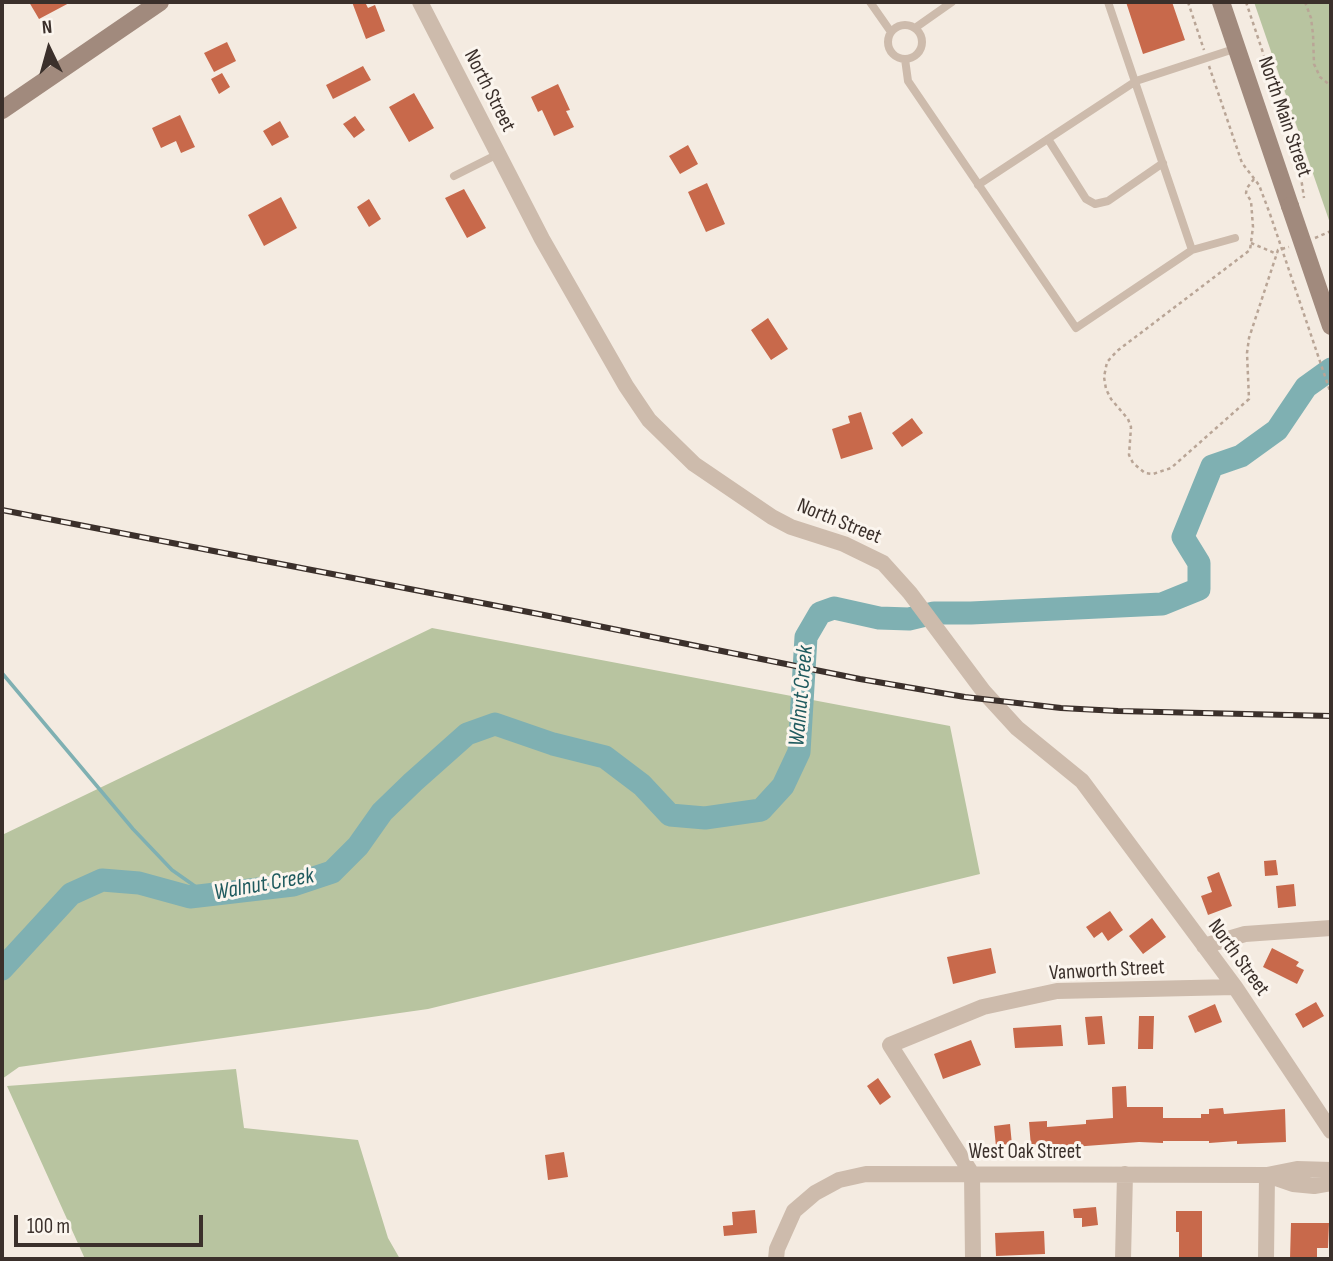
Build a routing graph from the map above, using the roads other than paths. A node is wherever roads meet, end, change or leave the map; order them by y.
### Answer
1 (160, 2) edge
2 (420, 2) edge
3 (870, 2) edge
4 (951, 2) edge
5 (1108, 2) edge
6 (1221, 2) edge
7 (915, 28) junction
8 (891, 32) junction
9 (1237, 48) junction
10 (905, 59) junction
11 (1136, 81) junction
12 (2, 110) edge
13 (1048, 139) junction
14 (498, 154) junction
15 (1163, 163) junction
16 (454, 176) dead end
17 (978, 185) junction
18 (1235, 237) dead end
19 (1192, 250) junction
20 (1331, 326) edge
21 (1331, 928) edge
22 (1203, 946) junction
23 (1235, 987) junction
24 (1331, 1131) edge
25 (1331, 1170) edge
26 (972, 1174) junction
27 (1125, 1174) junction
28 (1267, 1175) junction
29 (1331, 1184) edge
30 (776, 1259) edge
31 (973, 1259) edge
32 (1123, 1259) edge
33 (1266, 1259) edge

1 - 12 main road
2 - 14 street, North Street
3 - 8 lane
4 - 7 lane
5 - 11 lane
6 - 9 main road, North Main Street
7 - 8 lane
7 - 10 lane
8 - 10 lane
9 - 11 lane
9 - 20 main road, North Main Street, bridge
10 - 17 lane
11 - 13 lane
11 - 15 lane
13 - 15 lane
13 - 17 lane
14 - 16 lane
14 - 22 street, North Street
15 - 19 lane
17 - 19 lane
18 - 19 lane
21 - 22 street
22 - 23 street, North Street
23 - 24 street, North Street
23 - 26 street, Vanworth Street
25 - 28 street, West Oak Street
26 - 27 street, West Oak Street
26 - 30 street, West Oak Street
26 - 31 street
27 - 28 street, West Oak Street
27 - 32 street
28 - 29 street, West Oak Street
28 - 33 street

